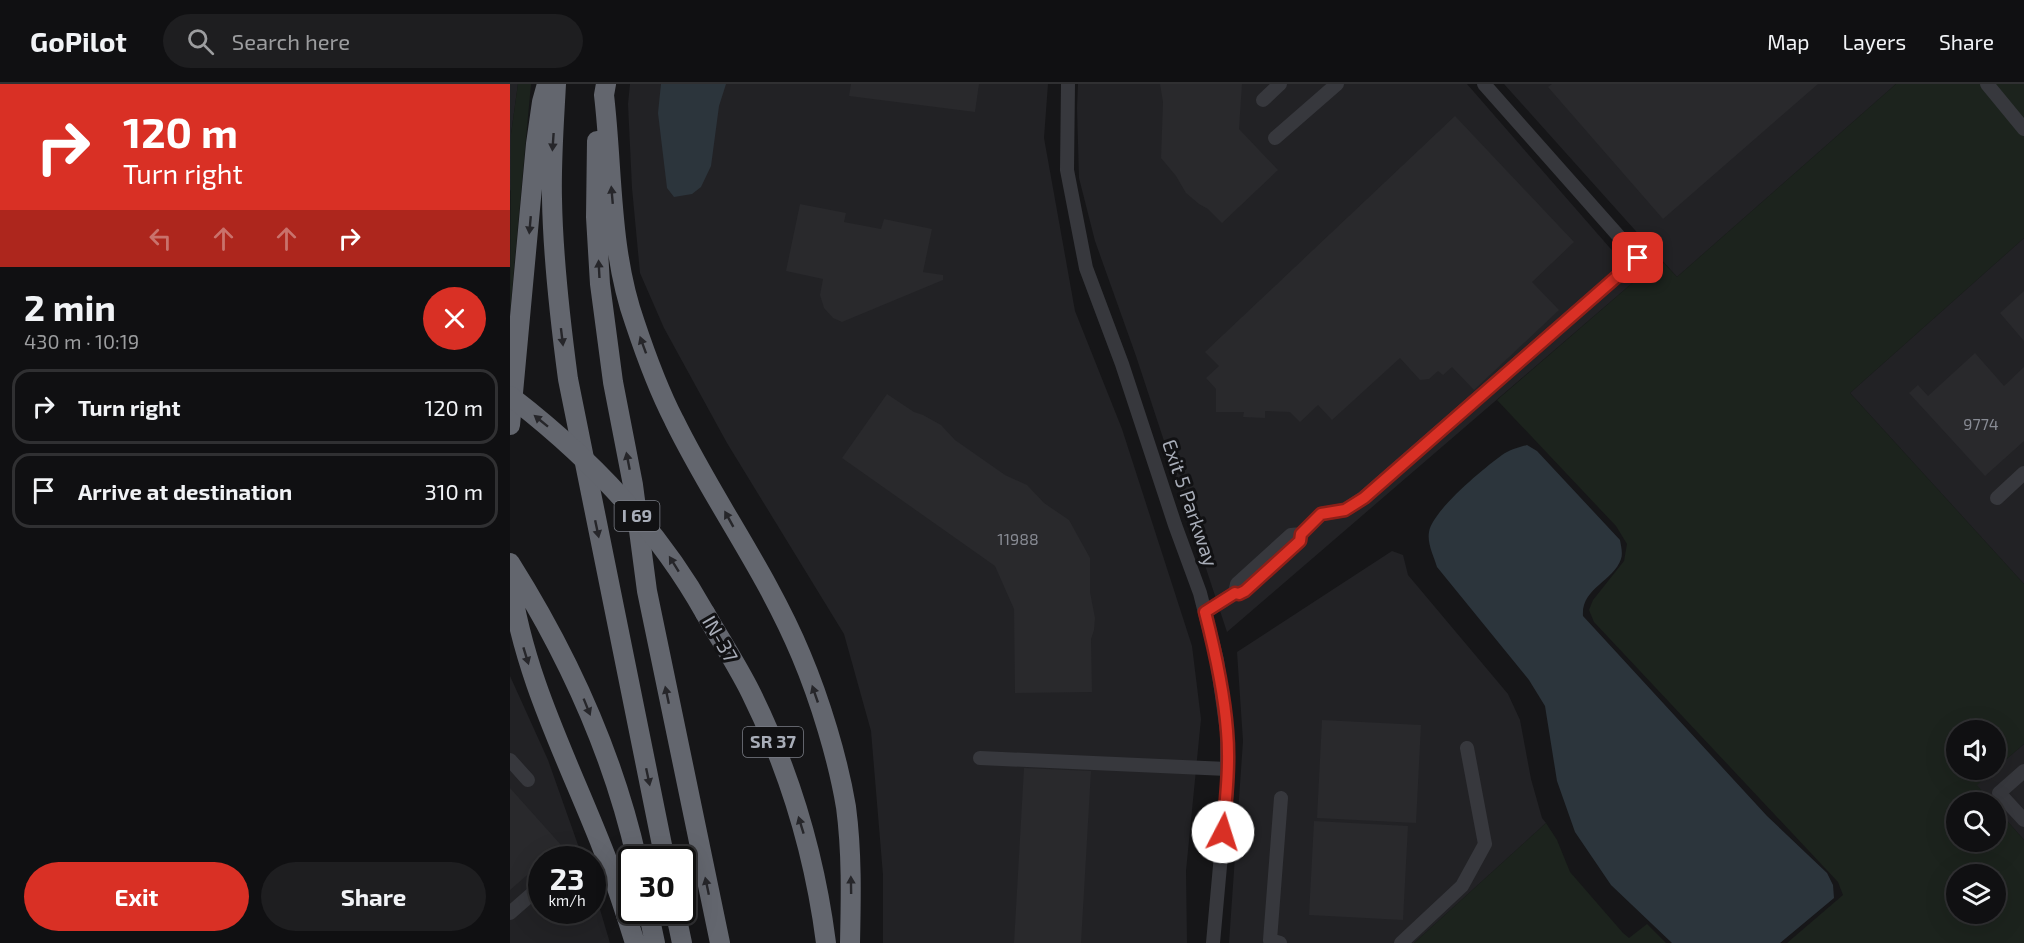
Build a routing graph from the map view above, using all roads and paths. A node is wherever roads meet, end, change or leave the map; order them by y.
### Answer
1 (547, 84) edge
2 (556, 84) edge
3 (600, 84) edge
4 (606, 84) edge
5 (1068, 84) edge
6 (1280, 84) edge
7 (1337, 84) edge
8 (1987, 84) edge
9 (1492, 87) edge
10 (1263, 100) dead end
11 (2024, 129) edge
12 (1275, 138) dead end
13 (510, 396) edge
14 (510, 425) edge
15 (2024, 473) edge
16 (1997, 498) dead end
17 (510, 563) edge
18 (510, 578) edge
19 (1205, 612) junction
20 (1467, 748) dead end
21 (980, 758) dead end
22 (510, 760) edge
23 (1227, 769) junction
24 (2024, 771) edge
25 (528, 780) dead end
26 (1281, 798) dead end
27 (2021, 811) edge
28 (633, 846) edge
29 (662, 846) edge
30 (528, 898) edge
31 (510, 914) edge
32 (651, 924) edge
33 (678, 924) edge
34 (1273, 942) edge
35 (635, 943) edge
36 (655, 943) edge
37 (682, 943) edge
38 (720, 943) edge
39 (826, 943) edge
40 (850, 943) edge
41 (1213, 943) edge
42 (1401, 943) edge

1 -> 14 highway
2 -> 29 highway, I 69
38 -> 3 highway, I 69
40 -> 4 highway
5 - 19 street, Exit 5 Parkway
6 - 10 street
7 - 12 street
8 - 11 street
9 - 19 street
39 -> 13 highway, IN-37 / SR 37, bridge
15 - 16 street
17 -> 28 highway
18 -> 35 highway
19 - 23 street, Exit 5 Parkway
20 - 42 street
21 - 23 street
22 - 25 street
23 - 41 street, Exit 5 Parkway
24 - 27 street
26 - 34 street
30 - 31 street
32 - 36 highway
33 - 37 highway

